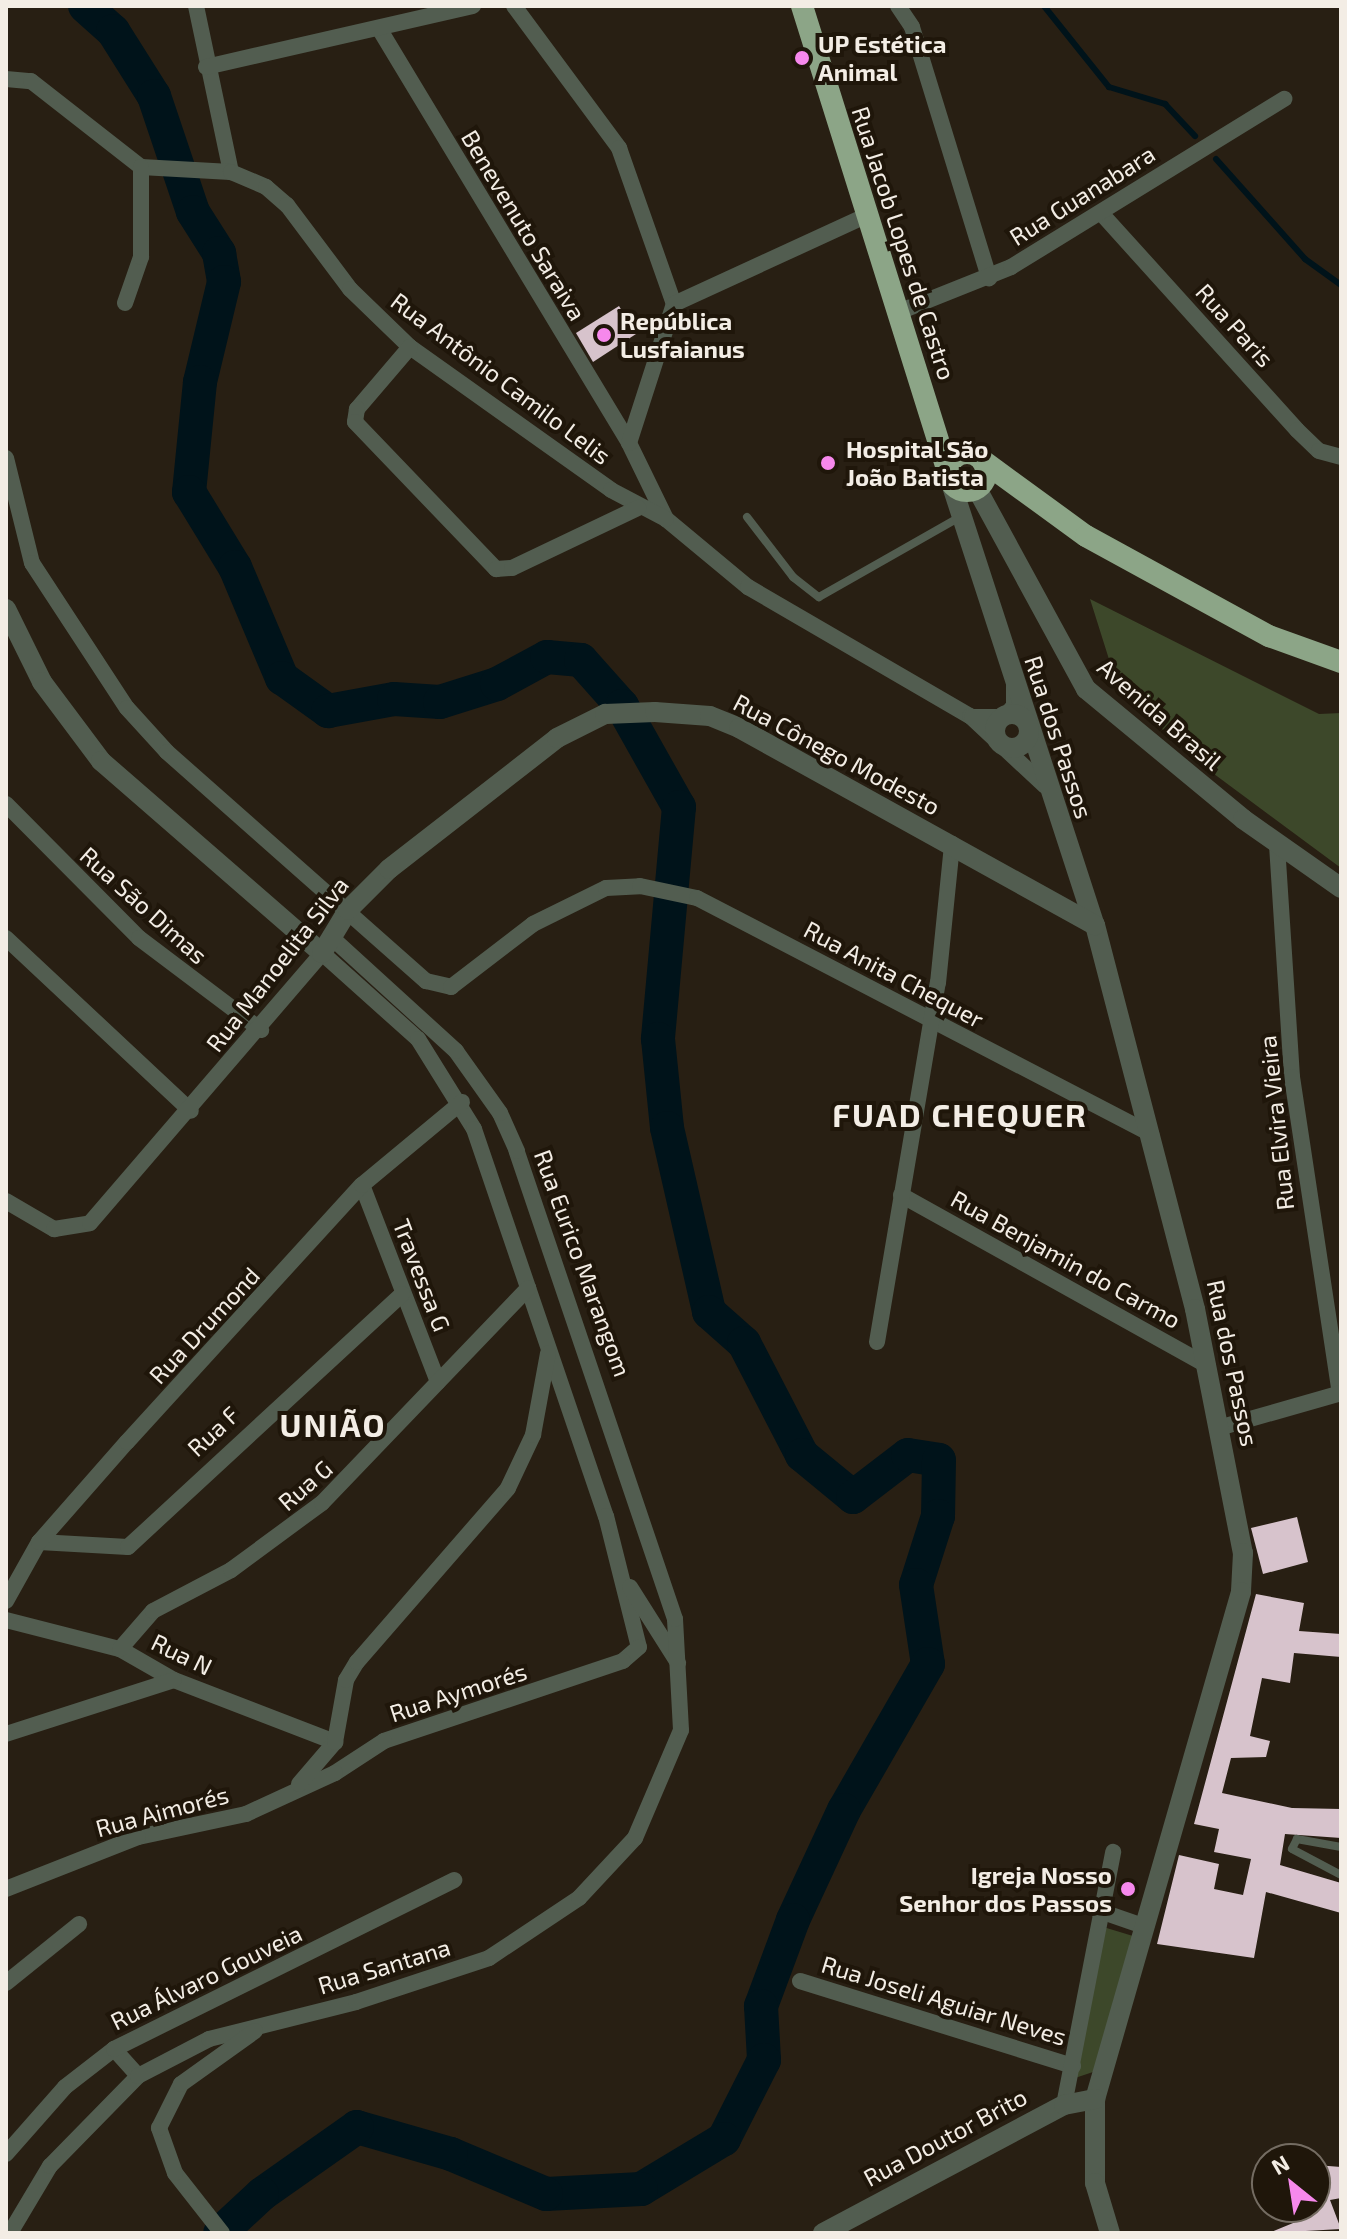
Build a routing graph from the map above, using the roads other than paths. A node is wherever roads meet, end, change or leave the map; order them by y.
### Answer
1 (196, 6) edge
2 (473, 6) edge
3 (514, 6) edge
4 (802, 6) edge
5 (898, 6) edge
6 (380, 30) junction
7 (206, 67) junction
8 (6, 79) edge
9 (1284, 99) dead end
10 (141, 167) junction
11 (231, 172) junction
12 (1101, 213) junction
13 (865, 216) junction
14 (989, 278) junction
15 (125, 303) dead end
16 (674, 304) junction
17 (896, 313) junction
18 (410, 347) junction
19 (929, 404) junction
20 (629, 443) junction
21 (1341, 457) edge
22 (6, 458) edge
23 (980, 458) junction
24 (1023, 492) junction
25 (963, 493) junction
26 (638, 508) junction
27 (747, 517) dead end
28 (666, 519) junction
29 (6, 609) edge
30 (1341, 662) edge
31 (1014, 684) junction
32 (970, 716) junction
33 (1004, 717) junction
34 (1028, 725) junction
35 (557, 738) joint
36 (1000, 742) junction
37 (1045, 786) junction
38 (6, 804) edge
39 (952, 844) junction
40 (1277, 845) junction
41 (1341, 888) edge
42 (348, 910) junction
43 (1095, 925) junction
44 (6, 938) edge
45 (326, 945) junction
46 (930, 1020) junction
47 (261, 1030) junction
48 (462, 1102) junction
49 (191, 1111) junction
50 (1151, 1134) junction
51 (362, 1185) junction
52 (901, 1195) junction
53 (6, 1201) edge
54 (528, 1288) junction
55 (402, 1294) junction
56 (877, 1342) dead end
57 (549, 1349) junction
58 (1208, 1366) junction
59 (438, 1382) junction
60 (1340, 1393) edge
61 (1222, 1427) junction
62 (39, 1542) junction
63 (623, 1575) junction
64 (6, 1601) edge
65 (6, 1620) edge
66 (120, 1649) junction
67 (680, 1667) junction
68 (174, 1680) junction
69 (6, 1734) edge
70 (335, 1742) junction
71 (286, 1796) junction
72 (1341, 1847) edge
73 (1113, 1852) dead end
74 (1341, 1875) edge
75 (454, 1880) dead end
76 (6, 1889) edge
77 (1097, 1910) junction
78 (79, 1924) dead end
79 (1146, 1927) junction
80 (800, 1981) dead end
81 (6, 1983) edge
82 (270, 2021) junction
83 (114, 2049) junction
84 (1073, 2066) junction
85 (138, 2076) junction
86 (1095, 2099) junction
87 (1064, 2105) junction
88 (6, 2154) edge
89 (10, 2233) edge
90 (222, 2233) edge
91 (823, 2233) edge
92 (1110, 2233) edge

1 - 7 street
2 - 6 street
3 - 16 street
4 - 13 highway, Rua Jacob Lopes de Castro
5 - 14 street
6 - 7 street
6 - 20 street, Benevenuto Saraiva
7 - 11 street
8 - 10 street, Rua Antônio Camilo Lelis
9 - 12 street, Rua Guanabara
10 - 11 street, Rua Antônio Camilo Lelis
10 - 15 street
11 - 18 street, Rua Antônio Camilo Lelis
12 - 14 street, Rua Guanabara
12 - 21 street, Rua Paris
13 - 16 street
13 - 17 highway, Rua Jacob Lopes de Castro
14 - 17 street, Rua Guanabara
16 - 20 street
17 - 19 highway, Rua Jacob Lopes de Castro
18 - 26 street, Rua Antônio Camilo Lelis
18 - 26 street
19 - 23 highway, Rua Jacob Lopes de Castro
19 - 25 highway, Rua Jacob Lopes de Castro
20 - 28 street, Benevenuto Saraiva
22 - 42 street
23 - 24 highway, Rua Jacob Lopes de Castro
23 - 25 highway
23 - 25 highway
24 - 25 highway
24 - 30 highway, Rua Jacob Lopes de Castro
25 - 27 lane
25 - 31 street, Rua dos Passos
25 - 40 street, Avenida Brasil
26 - 28 street, Rua Antônio Camilo Lelis
28 - 32 street
29 - 45 street
31 - 33 street
31 - 34 street, Rua dos Passos
32 - 33 street
32 - 36 street
33 - 34 street
33 - 36 street
34 - 36 street
34 - 37 street, Rua dos Passos
35 - 39 street, Rua Cônego Modesto
35 - 42 street, Rua Manoelita Silva
36 - 37 street
37 - 43 street, Rua dos Passos
38 - 47 street, Rua São Dimas
39 - 43 street, Rua Cônego Modesto
39 - 46 street
40 - 41 street, Avenida Brasil
40 - 60 street, Rua Elvira Vieira
42 - 45 street, Rua Manoelita Silva
42 - 46 street, Rua Anita Chequer
43 - 50 street, Rua dos Passos
44 - 49 street
45 - 47 street, Rua Manoelita Silva
45 - 48 street
45 - 67 street, Rua Eurico Marangom
46 - 50 street, Rua Anita Chequer
46 - 52 street
47 - 49 street, Rua Manoelita Silva
48 - 51 street, Rua Drumond
48 - 54 street
49 - 53 street, Rua Manoelita Silva
50 - 58 street, Rua dos Passos
51 - 55 street, Travessa G
51 - 62 street, Rua Drumond
52 - 56 street
52 - 58 street, Rua Benjamin do Carmo
54 - 57 street
54 - 59 street, Rua G
55 - 59 street, Travessa G
55 - 62 street, Rua F
57 - 63 street
57 - 70 street
58 - 61 street, Rua dos Passos
59 - 66 street, Rua G
60 - 61 street
61 - 79 street, Rua dos Passos
62 - 64 street, Rua Drumond
63 - 67 street
63 - 71 street, Rua Aymorés
65 - 66 street, Rua N
66 - 68 street, Rua N
67 - 82 street, Rua Santana
68 - 69 street
68 - 70 street, Rua N
70 - 71 street
71 - 76 street, Rua Aimorés
72 - 74 lane
73 - 77 street
75 - 83 street, Rua Álvaro Gouveia
77 - 79 street
77 - 84 street
78 - 81 street
79 - 86 street, Rua dos Passos
80 - 84 street, Rua Joseli Aguiar Neves
82 - 85 street, Rua Santana
82 - 90 street
83 - 85 street
83 - 88 street, Rua Álvaro Gouveia
84 - 87 street
85 - 89 street, Rua Santana
86 - 87 street, Rua Doutor Brito
86 - 92 street, Rua dos Passos
87 - 91 street, Rua Doutor Brito

